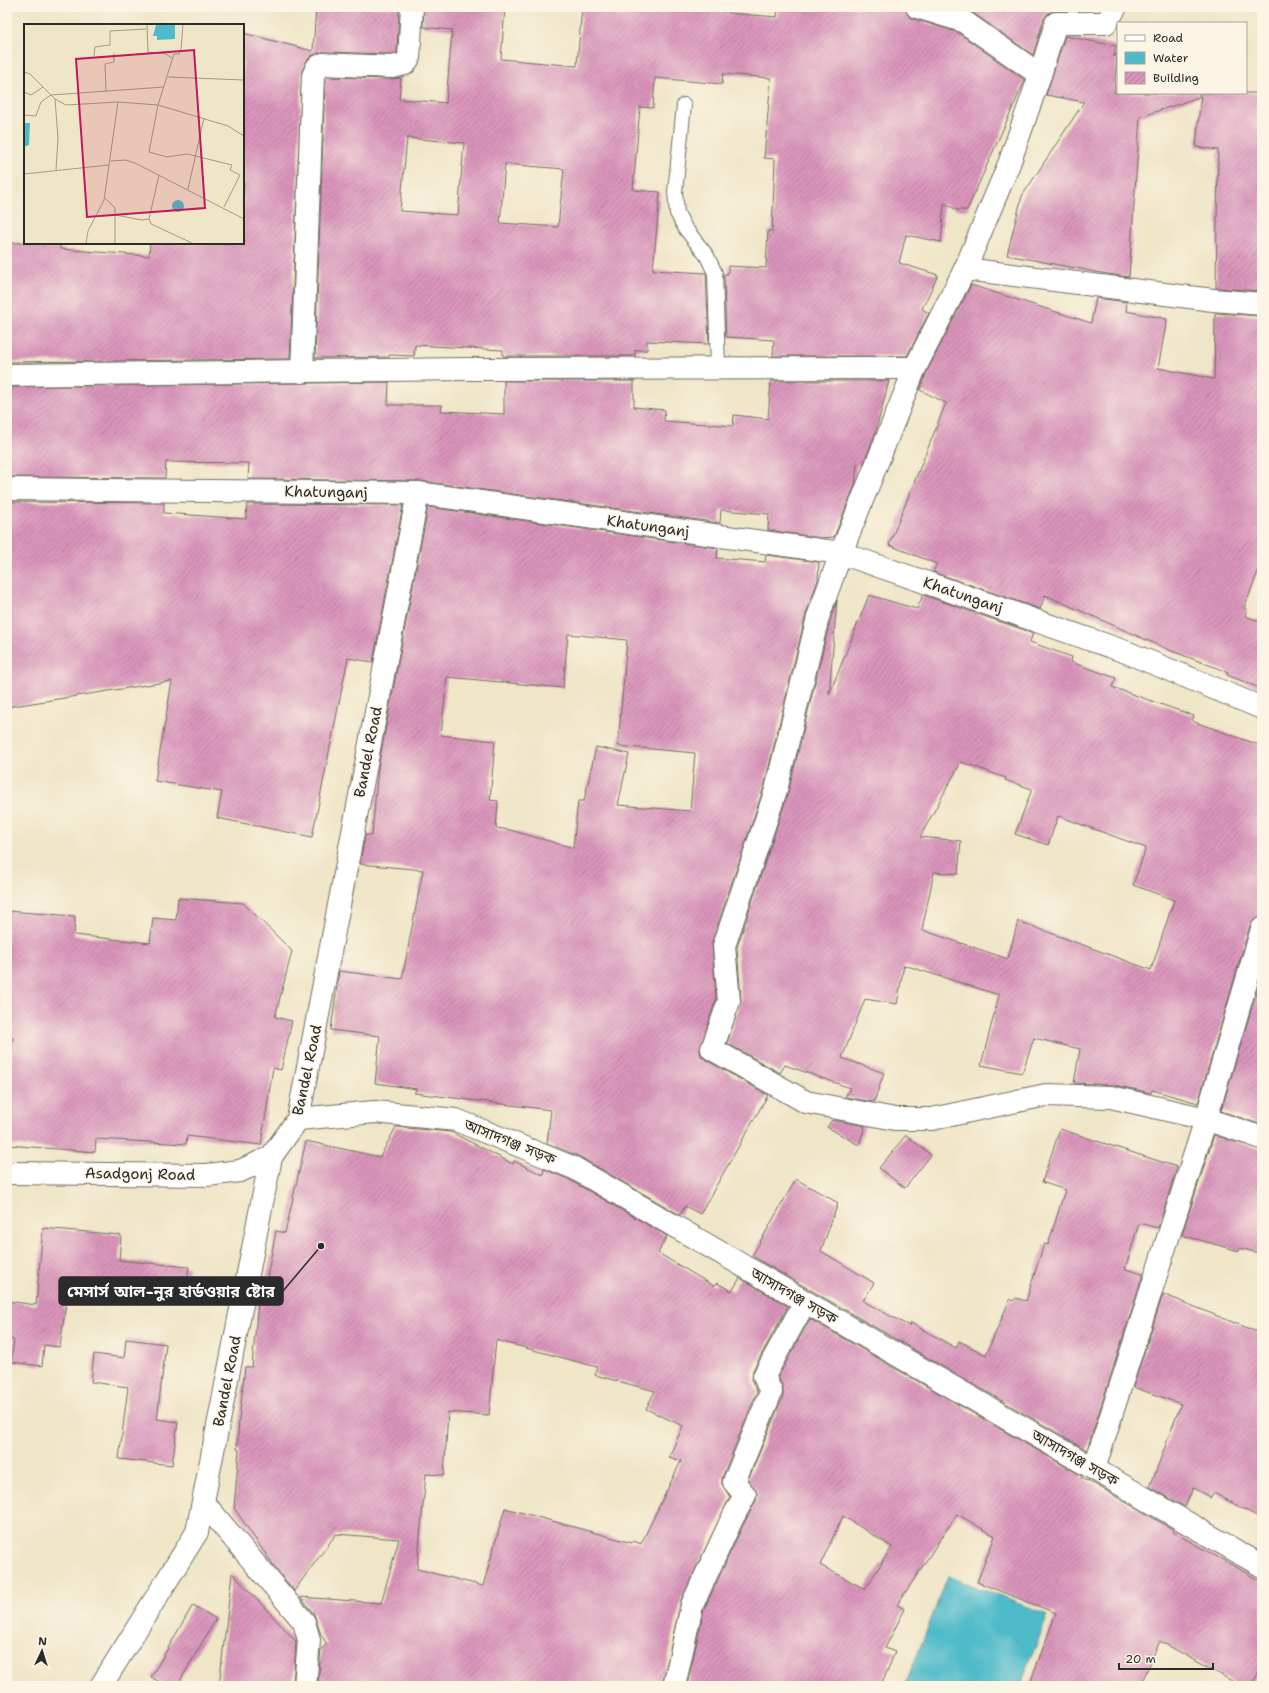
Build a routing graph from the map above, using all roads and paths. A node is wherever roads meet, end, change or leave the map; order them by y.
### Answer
1 (412, 7) edge
2 (916, 7) edge
3 (1116, 7) edge
4 (1040, 75) junction
5 (684, 105) dead end
6 (965, 269) junction
7 (1262, 304) edge
8 (718, 368) junction
9 (916, 368) junction
10 (302, 372) junction
11 (7, 374) edge
12 (7, 489) edge
13 (418, 493) junction
14 (841, 553) junction
15 (1262, 708) edge
16 (1262, 928) edge
17 (298, 1119) junction
18 (1206, 1119) junction
19 (1262, 1138) edge
20 (271, 1157) junction
21 (7, 1173) edge
22 (804, 1302) junction
23 (1094, 1469) junction
24 (204, 1503) junction
25 (1262, 1566) edge
26 (101, 1686) edge
27 (306, 1686) edge
28 (674, 1686) edge

1 - 10 street
2 - 4 street
3 - 4 street
4 - 6 street
5 - 8 lane
6 - 7 street
6 - 9 street
8 - 9 street
8 - 10 street
9 - 14 street
10 - 11 street
12 - 13 street, Khatunganj
13 - 14 street, Khatunganj
13 - 17 street, Bandel Road
14 - 15 street, Khatunganj
14 - 18 street
16 - 18 street
17 - 20 street, Bandel Road
17 - 22 street, আসাদগঞ্জ সড়ক
18 - 19 street
18 - 23 street
20 - 21 street, Asadgonj Road
20 - 24 street, Bandel Road
22 - 23 street, আসাদগঞ্জ সড়ক
22 - 28 street
23 - 25 street, আসাদগঞ্জ সড়ক
24 - 26 street, Bandel Road
24 - 27 street

